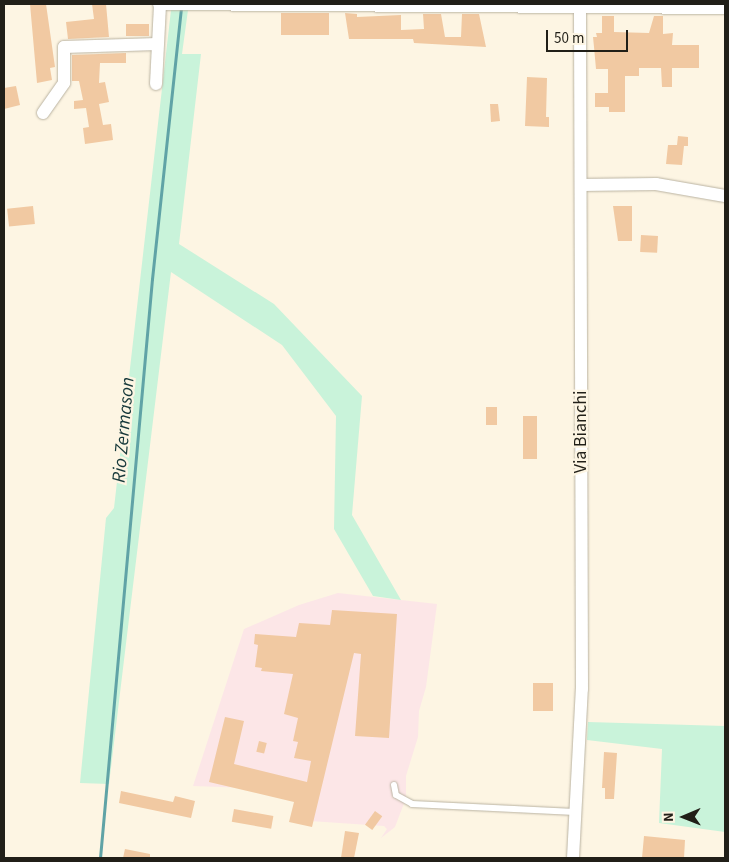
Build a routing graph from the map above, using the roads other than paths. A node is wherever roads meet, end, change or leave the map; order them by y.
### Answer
1 (163, 5) edge
2 (580, 5) edge
3 (725, 8) edge
4 (157, 44) junction
5 (156, 84) dead end
6 (43, 113) dead end
7 (581, 185) junction
8 (725, 196) edge
9 (394, 785) dead end
10 (575, 812) junction
11 (573, 858) edge

1 - 2 street
1 - 4 street
2 - 3 street
2 - 7 street, Via Bianchi
4 - 5 street
4 - 6 street
7 - 8 street
7 - 10 street, Via Bianchi
9 - 10 lane
10 - 11 street, Via Bianchi

